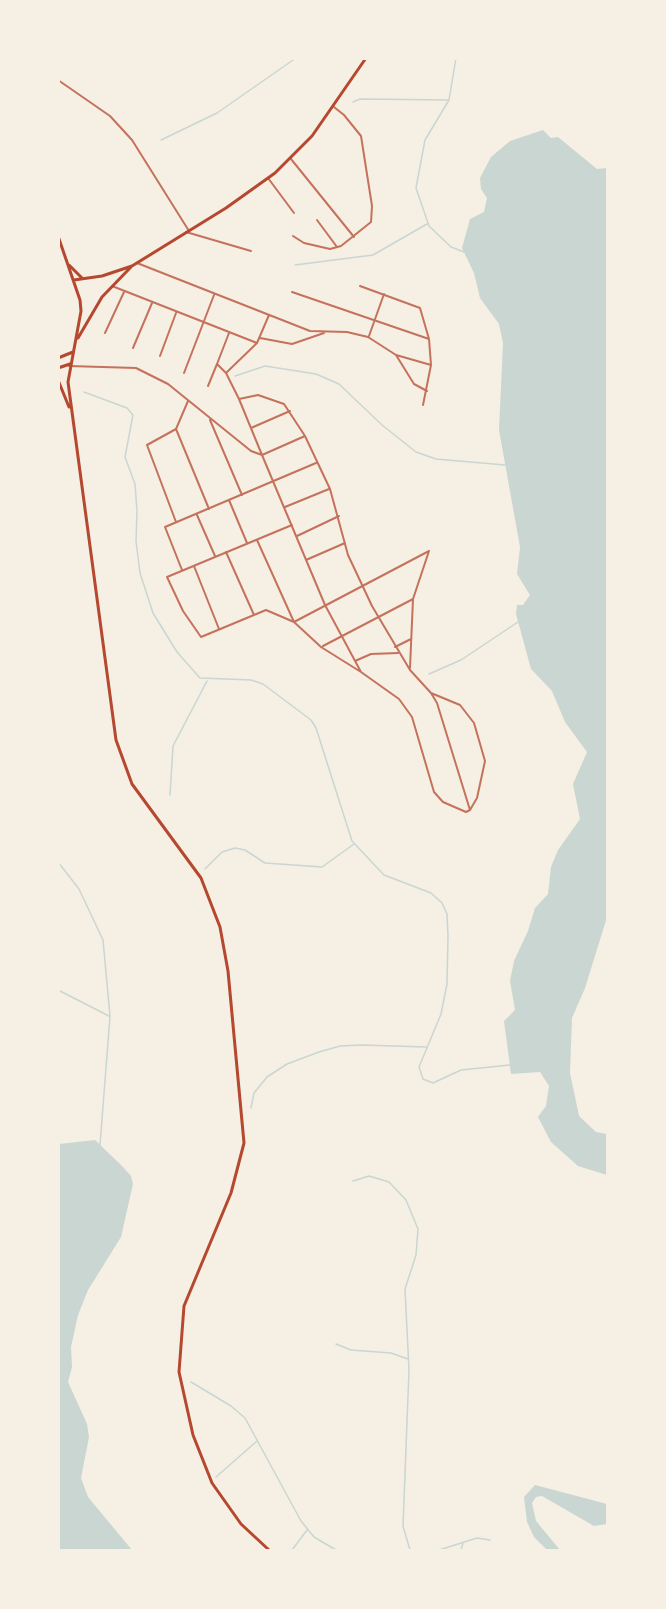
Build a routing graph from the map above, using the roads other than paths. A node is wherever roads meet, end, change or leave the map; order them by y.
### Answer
1 (366, 58) edge
2 (58, 80) edge
3 (334, 107) junction
4 (291, 159) junction
5 (268, 178) junction
6 (294, 213) dead end
7 (317, 220) dead end
8 (187, 232) junction
9 (58, 236) edge
10 (293, 236) dead end
11 (354, 237) junction
12 (337, 247) junction
13 (62, 250) junction
14 (251, 251) dead end
15 (137, 263) junction
16 (132, 266) junction
17 (82, 278) junction
18 (74, 280) junction
19 (112, 286) junction
20 (360, 286) dead end
21 (124, 292) junction
22 (292, 292) dead end
23 (384, 294) junction
24 (214, 295) junction
25 (152, 303) junction
26 (176, 313) junction
27 (269, 315) junction
28 (374, 321) junction
29 (203, 323) junction
30 (327, 332) junction
31 (105, 333) dead end
32 (229, 333) junction
33 (259, 337) junction
34 (368, 337) junction
35 (429, 339) junction
36 (76, 340) junction
37 (257, 342) junction
38 (133, 348) dead end
39 (73, 352) junction
40 (396, 355) junction
41 (160, 356) dead end
42 (58, 358) edge
43 (218, 364) junction
44 (70, 365) junction
45 (431, 365) junction
46 (58, 368) edge
47 (184, 373) dead end
48 (226, 373) junction
49 (58, 380) edge
50 (208, 386) dead end
51 (427, 390) junction
52 (239, 399) junction
53 (188, 400) junction
54 (423, 405) dead end
55 (290, 411) junction
56 (70, 412) junction
57 (209, 417) junction
58 (251, 428) junction
59 (176, 429) junction
60 (305, 436) junction
61 (262, 455) junction
62 (317, 463) junction
63 (274, 481) junction
64 (330, 489) junction
65 (242, 495) junction
66 (229, 500) junction
67 (285, 507) junction
68 (209, 509) junction
69 (196, 514) junction
70 (339, 516) junction
71 (176, 522) junction
72 (292, 525) junction
73 (297, 536) junction
74 (257, 540) junction
75 (247, 543) junction
76 (345, 543) junction
77 (226, 552) junction
78 (215, 556) junction
79 (306, 560) junction
80 (194, 566) junction
81 (182, 570) junction
82 (363, 585) junction
83 (413, 599) junction
84 (325, 605) junction
85 (254, 615) junction
86 (378, 617) junction
87 (294, 622) junction
88 (219, 629) junction
89 (341, 637) junction
90 (411, 639) junction
91 (321, 647) junction
92 (395, 647) junction
93 (398, 653) junction
94 (355, 661) junction
95 (410, 670) junction
96 (361, 672) junction
97 (431, 693) junction
98 (470, 810) junction
99 (269, 1551) edge

1 - 3 main road
2 - 8 street
3 - 4 main road
3 - 11 street
4 - 5 main road
4 - 11 street
5 - 6 street
5 - 8 main road
7 - 12 street
8 - 14 street
8 - 15 main road
9 - 13 main road
10 - 12 street
11 - 12 street
13 - 17 main road
13 - 18 main road
15 - 16 main road
15 - 24 street
16 - 17 main road
16 - 19 main road
17 - 18 main road
18 - 36 main road
19 - 21 street
19 - 36 main road
20 - 23 street
21 - 25 street
21 - 31 street
22 - 28 street
23 - 28 street
23 - 35 street
24 - 27 street
24 - 29 street
25 - 26 street
25 - 38 street
26 - 29 street
26 - 41 street
27 - 30 street
27 - 33 street
28 - 34 street
28 - 35 street
29 - 32 street
29 - 47 street
30 - 33 street
30 - 34 street
32 - 37 street
32 - 43 street
33 - 37 street
34 - 40 street
35 - 45 street
36 - 39 main road
37 - 48 street
39 - 42 main road
39 - 44 main road
40 - 45 street
40 - 51 street
43 - 48 street
43 - 50 street
44 - 46 main road
44 - 53 street
44 - 56 main road
45 - 51 street
48 - 52 street
49 - 56 main road
51 - 54 street
52 - 55 street
52 - 58 street
53 - 57 street
53 - 59 street
55 - 58 street
55 - 60 street
56 - 99 main road
57 - 61 street
57 - 65 street
58 - 61 street
59 - 68 street
59 - 71 street
60 - 61 street
60 - 62 street
61 - 63 street
62 - 63 street
62 - 64 street
63 - 65 street
63 - 67 street
64 - 67 street
64 - 70 street
65 - 66 street
66 - 68 street
66 - 75 street
67 - 72 street
68 - 69 street
69 - 71 street
69 - 78 street
70 - 73 street
70 - 76 street
71 - 81 street
72 - 73 street
72 - 74 street
73 - 79 street
74 - 75 street
74 - 87 street
75 - 77 street
76 - 79 street
76 - 82 street
77 - 78 street
77 - 85 street
78 - 80 street
79 - 84 street
80 - 81 street
80 - 88 street
81 - 88 street
82 - 83 street
82 - 84 street
82 - 86 street
83 - 86 street
83 - 90 street
84 - 87 street
84 - 89 street
85 - 87 street
85 - 88 street
86 - 89 street
86 - 92 street
87 - 91 street
89 - 91 street
89 - 94 street
90 - 92 street
90 - 95 street
91 - 96 street
92 - 93 street
93 - 94 street
93 - 95 street
94 - 96 street
95 - 97 street
96 - 98 street
97 - 98 street
97 - 98 street

